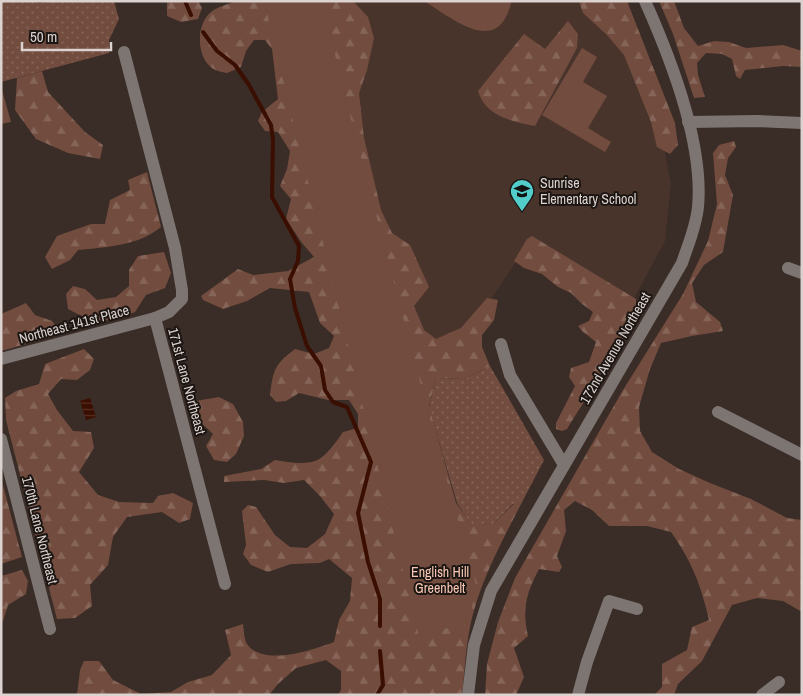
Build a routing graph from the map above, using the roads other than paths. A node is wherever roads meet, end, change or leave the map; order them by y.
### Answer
1 (645, 1) edge
2 (124, 52) dead end
3 (688, 122) junction
4 (802, 123) edge
5 (788, 268) dead end
6 (802, 273) edge
7 (155, 318) junction
8 (501, 344) dead end
9 (1, 359) edge
10 (718, 412) dead end
11 (1, 439) edge
12 (802, 455) edge
13 (564, 465) junction
14 (225, 584) dead end
15 (637, 609) dead end
16 (50, 629) dead end
17 (779, 682) dead end
18 (468, 695) edge
19 (578, 695) edge
20 (762, 695) edge

1 - 3 street, 172nd Avenue Northeast
2 - 7 street, 171st Lane Northeast
3 - 4 street
3 - 13 street, 172nd Avenue Northeast
5 - 6 street
7 - 9 street, Northeast 141st Place
7 - 14 street, 171st Lane Northeast
8 - 13 street
10 - 12 street
11 - 16 street, 170th Lane Northeast
13 - 18 street, 172nd Avenue Northeast
15 - 19 street
17 - 20 street

